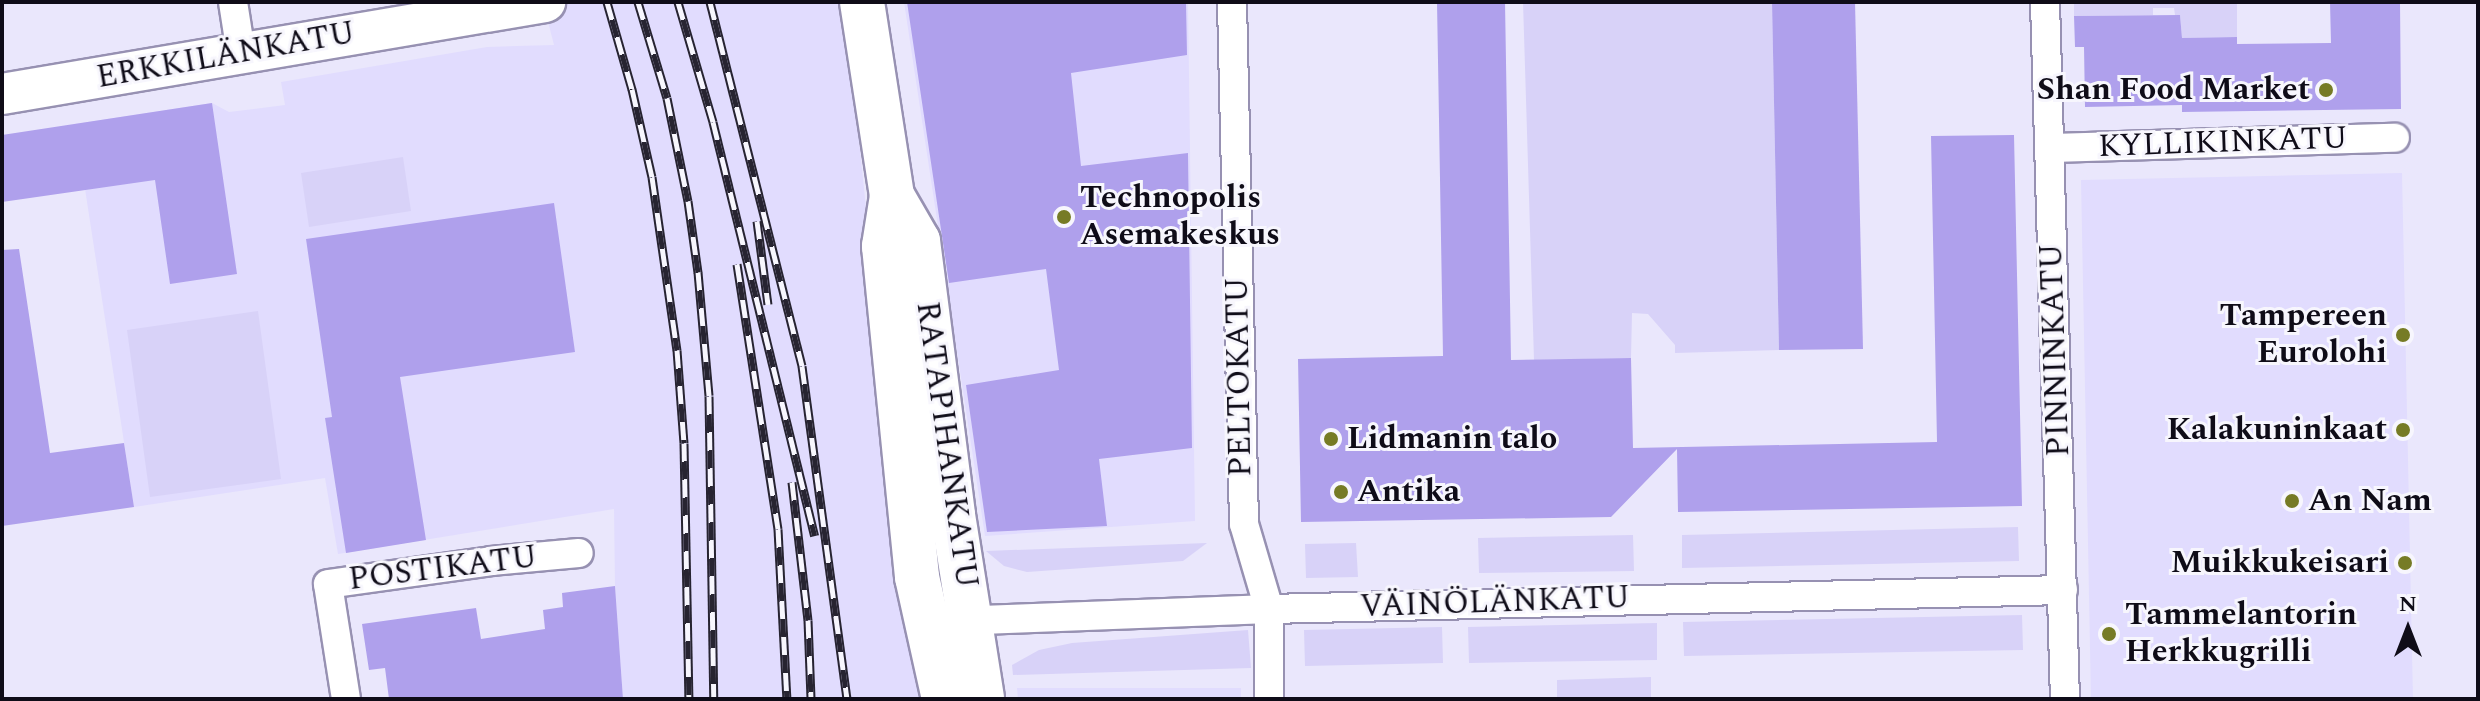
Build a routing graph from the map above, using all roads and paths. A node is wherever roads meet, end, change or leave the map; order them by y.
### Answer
1 (233, 2) edge
2 (545, 2) edge
3 (862, 2) edge
4 (1232, 2) edge
5 (2045, 2) edge
6 (241, 53) junction
7 (2, 94) edge
8 (2395, 138) dead end
9 (2050, 148) junction
10 (892, 196) junction
11 (579, 553) dead end
12 (2063, 590) junction
13 (1269, 609) junction
14 (970, 620) junction
15 (926, 622) junction
16 (346, 699) edge
17 (944, 699) edge
18 (982, 699) edge
19 (1269, 699) edge
20 (2065, 699) edge

1 - 6 street
2 - 6 street, ERKKILÄNKATU
3 - 10 main road, RATAPIHANKATU
4 - 13 street, PELTOKATU
5 - 9 street, PINNINKATU
6 - 7 street, ERKKILÄNKATU
8 - 9 street, KYLLIKINKATU
9 - 12 street, PINNINKATU
10 - 14 main road, RATAPIHANKATU
10 - 15 main road, RATAPIHANKATU
11 - 16 street, POSTIKATU
12 - 13 street, VÄINÖLÄNKATU
12 - 20 street, PINNINKATU
13 - 14 street, VÄINÖLÄNKATU
13 - 19 street, PELTOKATU
14 - 15 street, VÄINÖLÄNKATU
14 - 18 main road, RATAPIHANKATU
15 - 17 main road, RATAPIHANKATU

